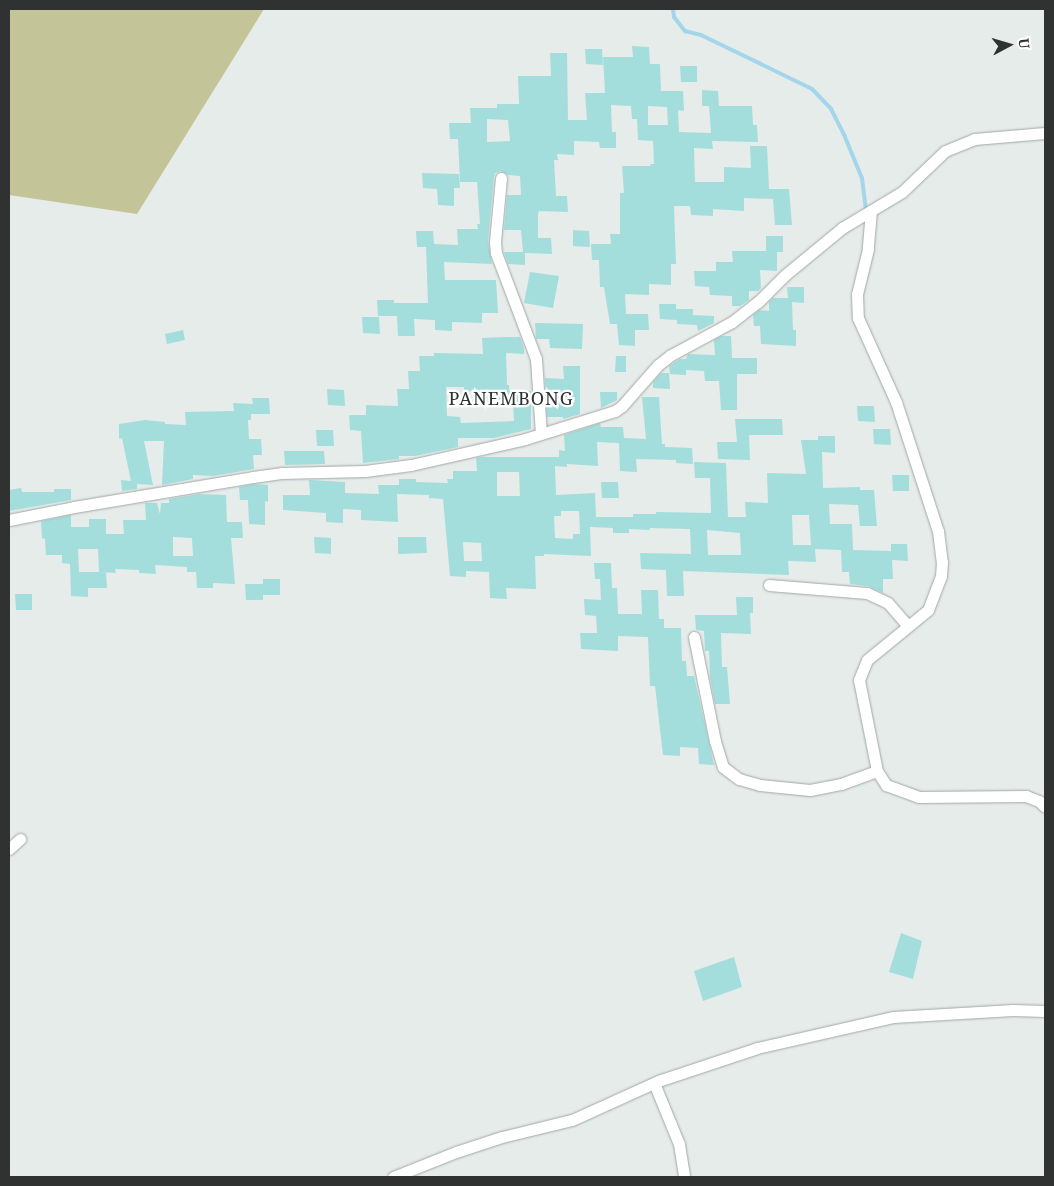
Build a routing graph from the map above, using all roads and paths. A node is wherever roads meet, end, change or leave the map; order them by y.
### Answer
1 (1045, 133) edge
2 (501, 178) dead end
3 (869, 212) junction
4 (541, 434) junction
5 (9, 520) edge
6 (769, 585) dead end
7 (907, 625) junction
8 (694, 637) dead end
9 (872, 773) junction
10 (1045, 807) edge
11 (20, 839) dead end
12 (9, 849) edge
13 (1045, 1011) edge
14 (654, 1083) junction
15 (393, 1177) edge
16 (684, 1177) edge

1 - 3 street
2 - 4 street
3 - 4 street
3 - 7 street
4 - 5 street
6 - 7 street
7 - 9 street
8 - 9 street
9 - 10 street
11 - 12 street
13 - 14 street
14 - 15 street
14 - 16 street

